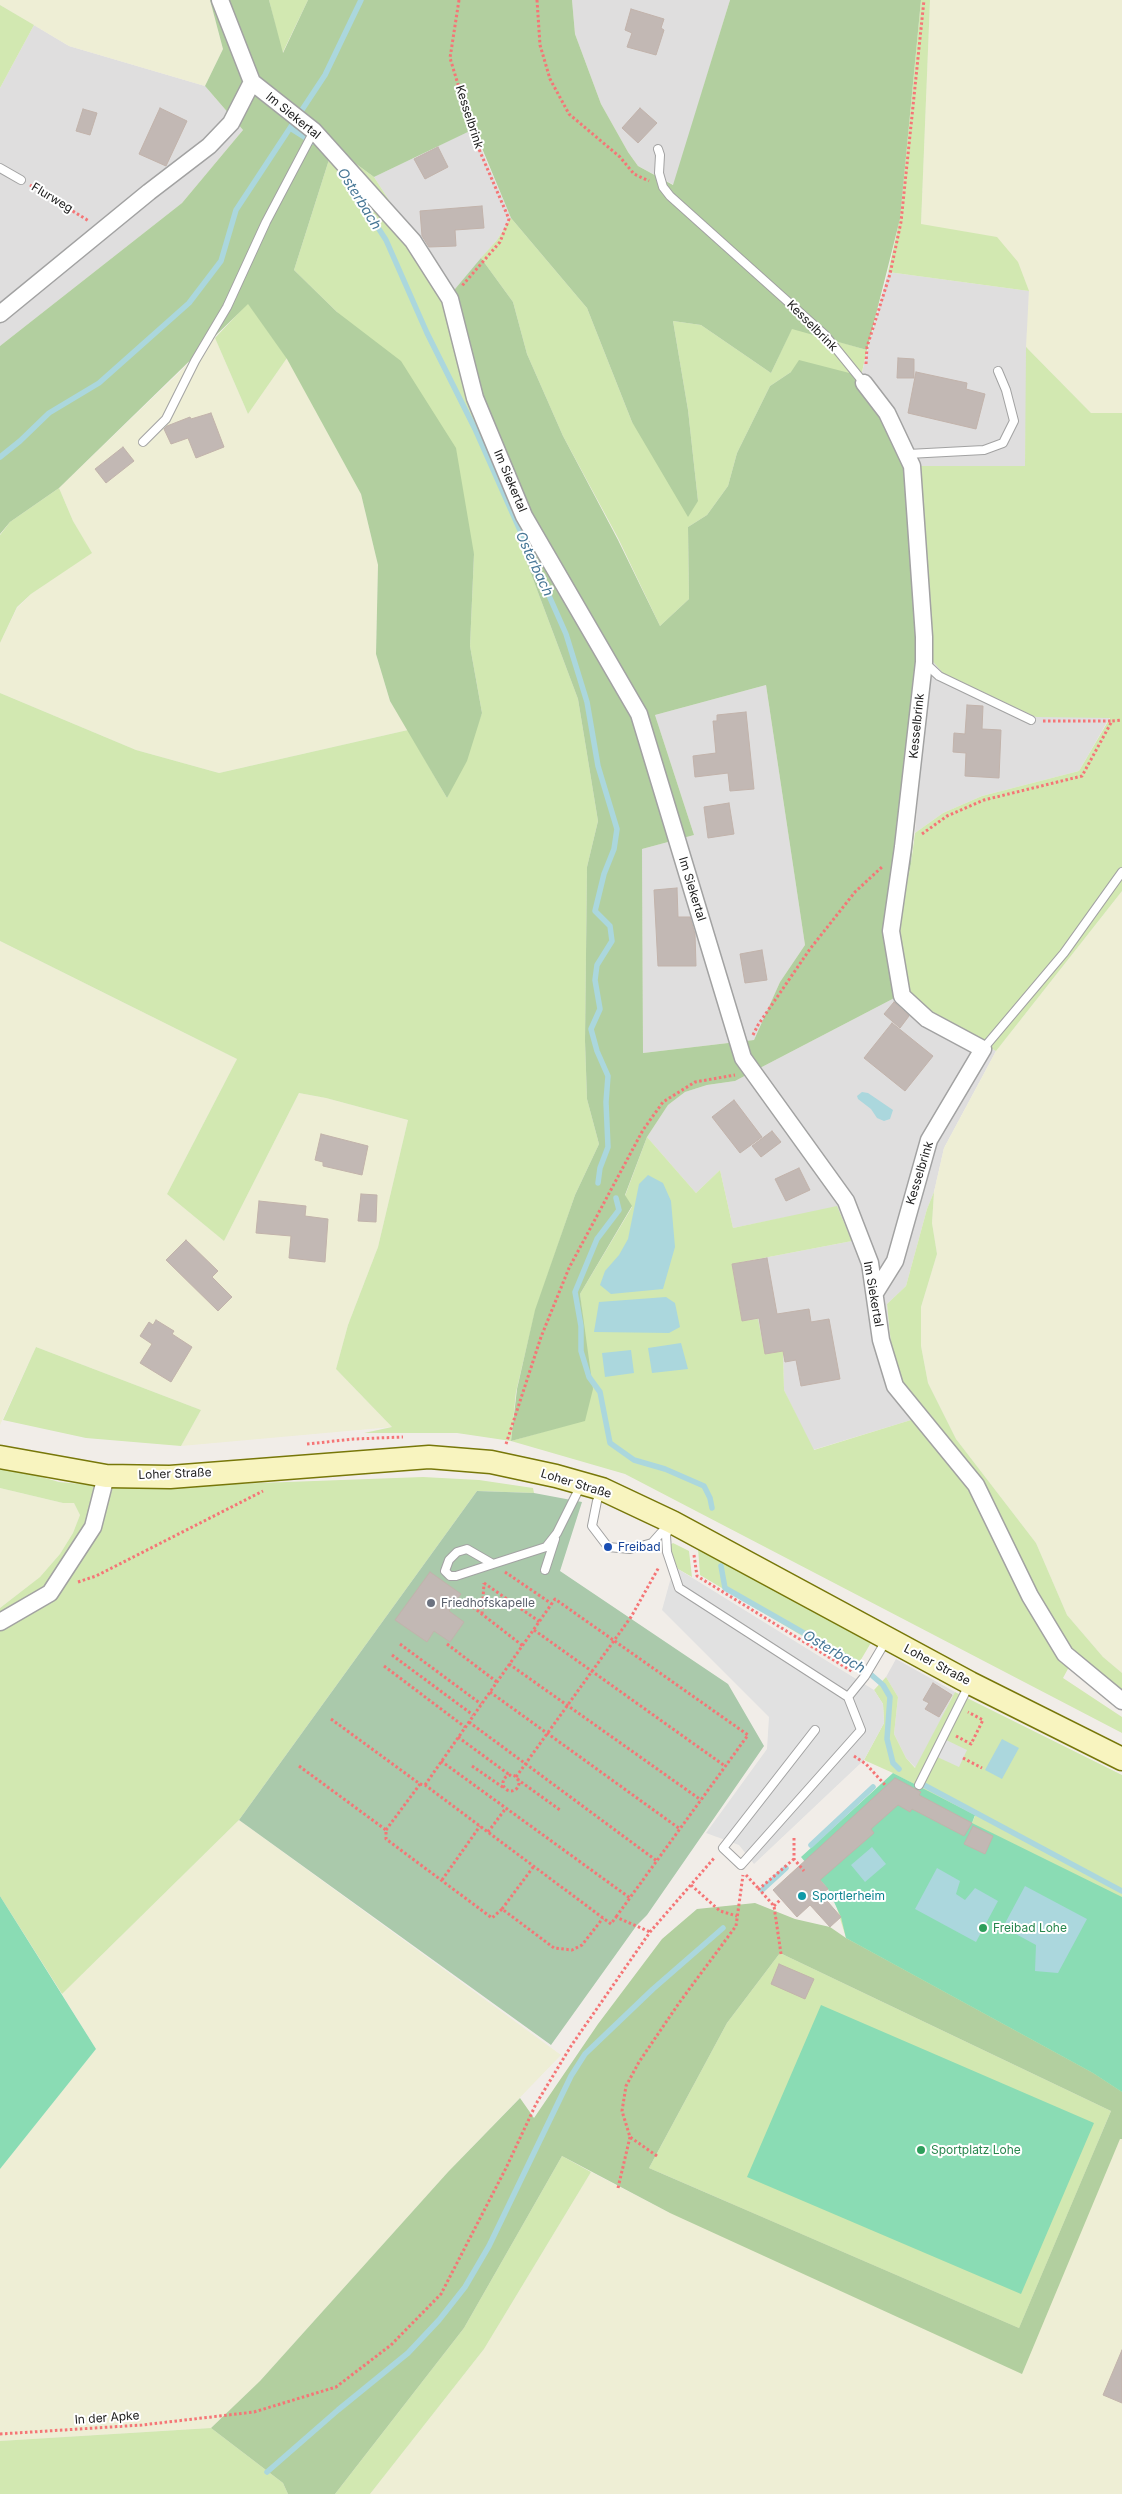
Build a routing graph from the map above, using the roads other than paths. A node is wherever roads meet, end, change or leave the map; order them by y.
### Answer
1 (220, 0) edge
2 (252, 82) junction
3 (310, 129) junction
4 (658, 149) dead end
5 (0, 168) edge
6 (21, 180) road end
7 (0, 314) edge
8 (998, 371) dead end
9 (864, 383) joint
10 (143, 442) dead end
11 (908, 454) junction
12 (924, 662) junction
13 (1031, 720) road end
14 (1122, 872) edge
15 (983, 1048) junction
16 (875, 1293) junction
17 (0, 1457) edge
18 (106, 1476) junction
19 (592, 1486) junction
20 (672, 1522) junction
21 (557, 1532) junction
22 (489, 1566) junction
23 (545, 1570) dead end
24 (0, 1622) edge
25 (887, 1638) junction
26 (970, 1683) junction
27 (848, 1697) junction
28 (1122, 1702) edge
29 (815, 1730) dead end
30 (1122, 1760) edge
31 (919, 1784) dead end

1 - 2 street
2 - 3 street, Im Siekertal
2 - 7 street, Im Siekertal
3 - 10 lane
3 - 16 street, Im Siekertal
4 - 9 lane, Kesselbrink
5 - 6 lane, Flurweg
8 - 11 lane
9 - 11 street, Kesselbrink
11 - 12 street, Kesselbrink
12 - 13 lane
12 - 15 street, Kesselbrink
14 - 15 lane
15 - 16 street, Kesselbrink
16 - 28 street, Im Siekertal
17 - 18 street, Loher Straße
18 - 19 street, Loher Straße
18 - 24 street
19 - 20 street, Loher Straße
19 - 20 lane
19 - 21 lane
20 - 25 street, Loher Straße
20 - 27 lane
21 - 22 lane
21 - 23 lane
22 - 22 lane
25 - 26 street, Loher Straße
25 - 27 lane
26 - 30 street, Loher Straße
26 - 31 lane
27 - 29 lane

